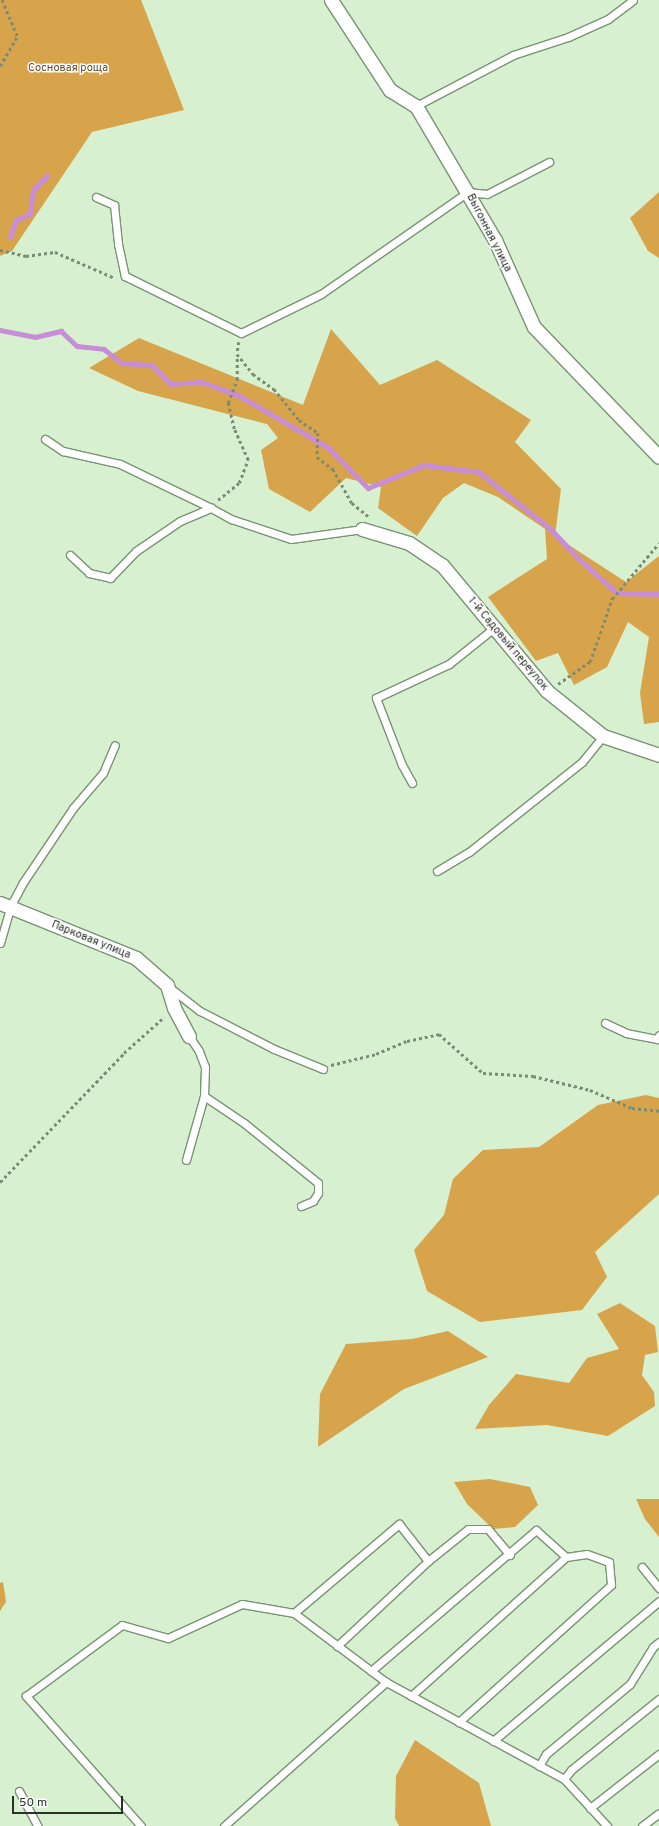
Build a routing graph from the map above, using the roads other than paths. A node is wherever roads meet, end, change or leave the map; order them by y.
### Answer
1 (331, 0) edge
2 (632, 0) edge
3 (416, 106) junction
4 (549, 162) dead end
5 (468, 192) junction
6 (96, 197) dead end
7 (45, 438) dead end
8 (659, 457) edge
9 (211, 508) junction
10 (362, 530) joint
11 (70, 555) dead end
12 (494, 628) junction
13 (602, 736) junction
14 (115, 745) dead end
15 (659, 755) edge
16 (412, 783) dead end
17 (437, 871) dead end
18 (5, 905) edge
19 (0, 943) edge
20 (167, 985) junction
21 (605, 1023) dead end
22 (659, 1035) edge
23 (189, 1036) joint
24 (323, 1070) road end
25 (204, 1096) junction
26 (186, 1160) dead end
27 (301, 1206) dead end
28 (510, 1555) junction
29 (566, 1557) junction
30 (428, 1561) junction
31 (642, 1567) dead end
32 (659, 1588) edge
33 (659, 1601) edge
34 (294, 1613) junction
35 (659, 1642) edge
36 (337, 1646) junction
37 (371, 1671) junction
38 (386, 1682) junction
39 (411, 1696) junction
40 (659, 1699) edge
41 (459, 1722) junction
42 (493, 1741) junction
43 (659, 1754) edge
44 (539, 1766) junction
45 (564, 1779) junction
46 (19, 1791) dead end
47 (590, 1808) junction
48 (659, 1813) edge
49 (38, 1826) edge
50 (140, 1826) edge
51 (224, 1826) edge
52 (607, 1826) edge
53 (642, 1826) edge

1 - 3 street, Выгонная улица
2 - 3 lane
3 - 5 street, Выгонная улица
4 - 5 lane
5 - 6 lane
5 - 8 street, Выгонная улица
7 - 9 lane
9 - 10 lane
9 - 11 lane
10 - 12 street, 1-й Садовый переулок
12 - 13 street, 1-й Садовый переулок
12 - 16 lane
13 - 15 street, 1-й Садовый переулок
13 - 17 lane
14 - 18 lane
18 - 19 lane
18 - 20 street, Парковая улица
20 - 23 street
20 - 24 lane
21 - 22 lane
23 - 25 lane
25 - 26 lane
25 - 27 lane
28 - 29 lane
28 - 30 lane
28 - 37 lane
29 - 39 lane
29 - 41 lane
30 - 34 lane
30 - 36 lane
31 - 32 lane
33 - 42 lane
34 - 36 lane
34 - 50 lane
35 - 44 lane
36 - 37 lane
37 - 38 lane
38 - 39 lane
38 - 51 lane
39 - 41 lane
40 - 45 lane
41 - 42 lane
42 - 44 lane
43 - 47 lane
44 - 45 lane
45 - 47 lane
46 - 49 lane
47 - 52 lane
48 - 53 lane

